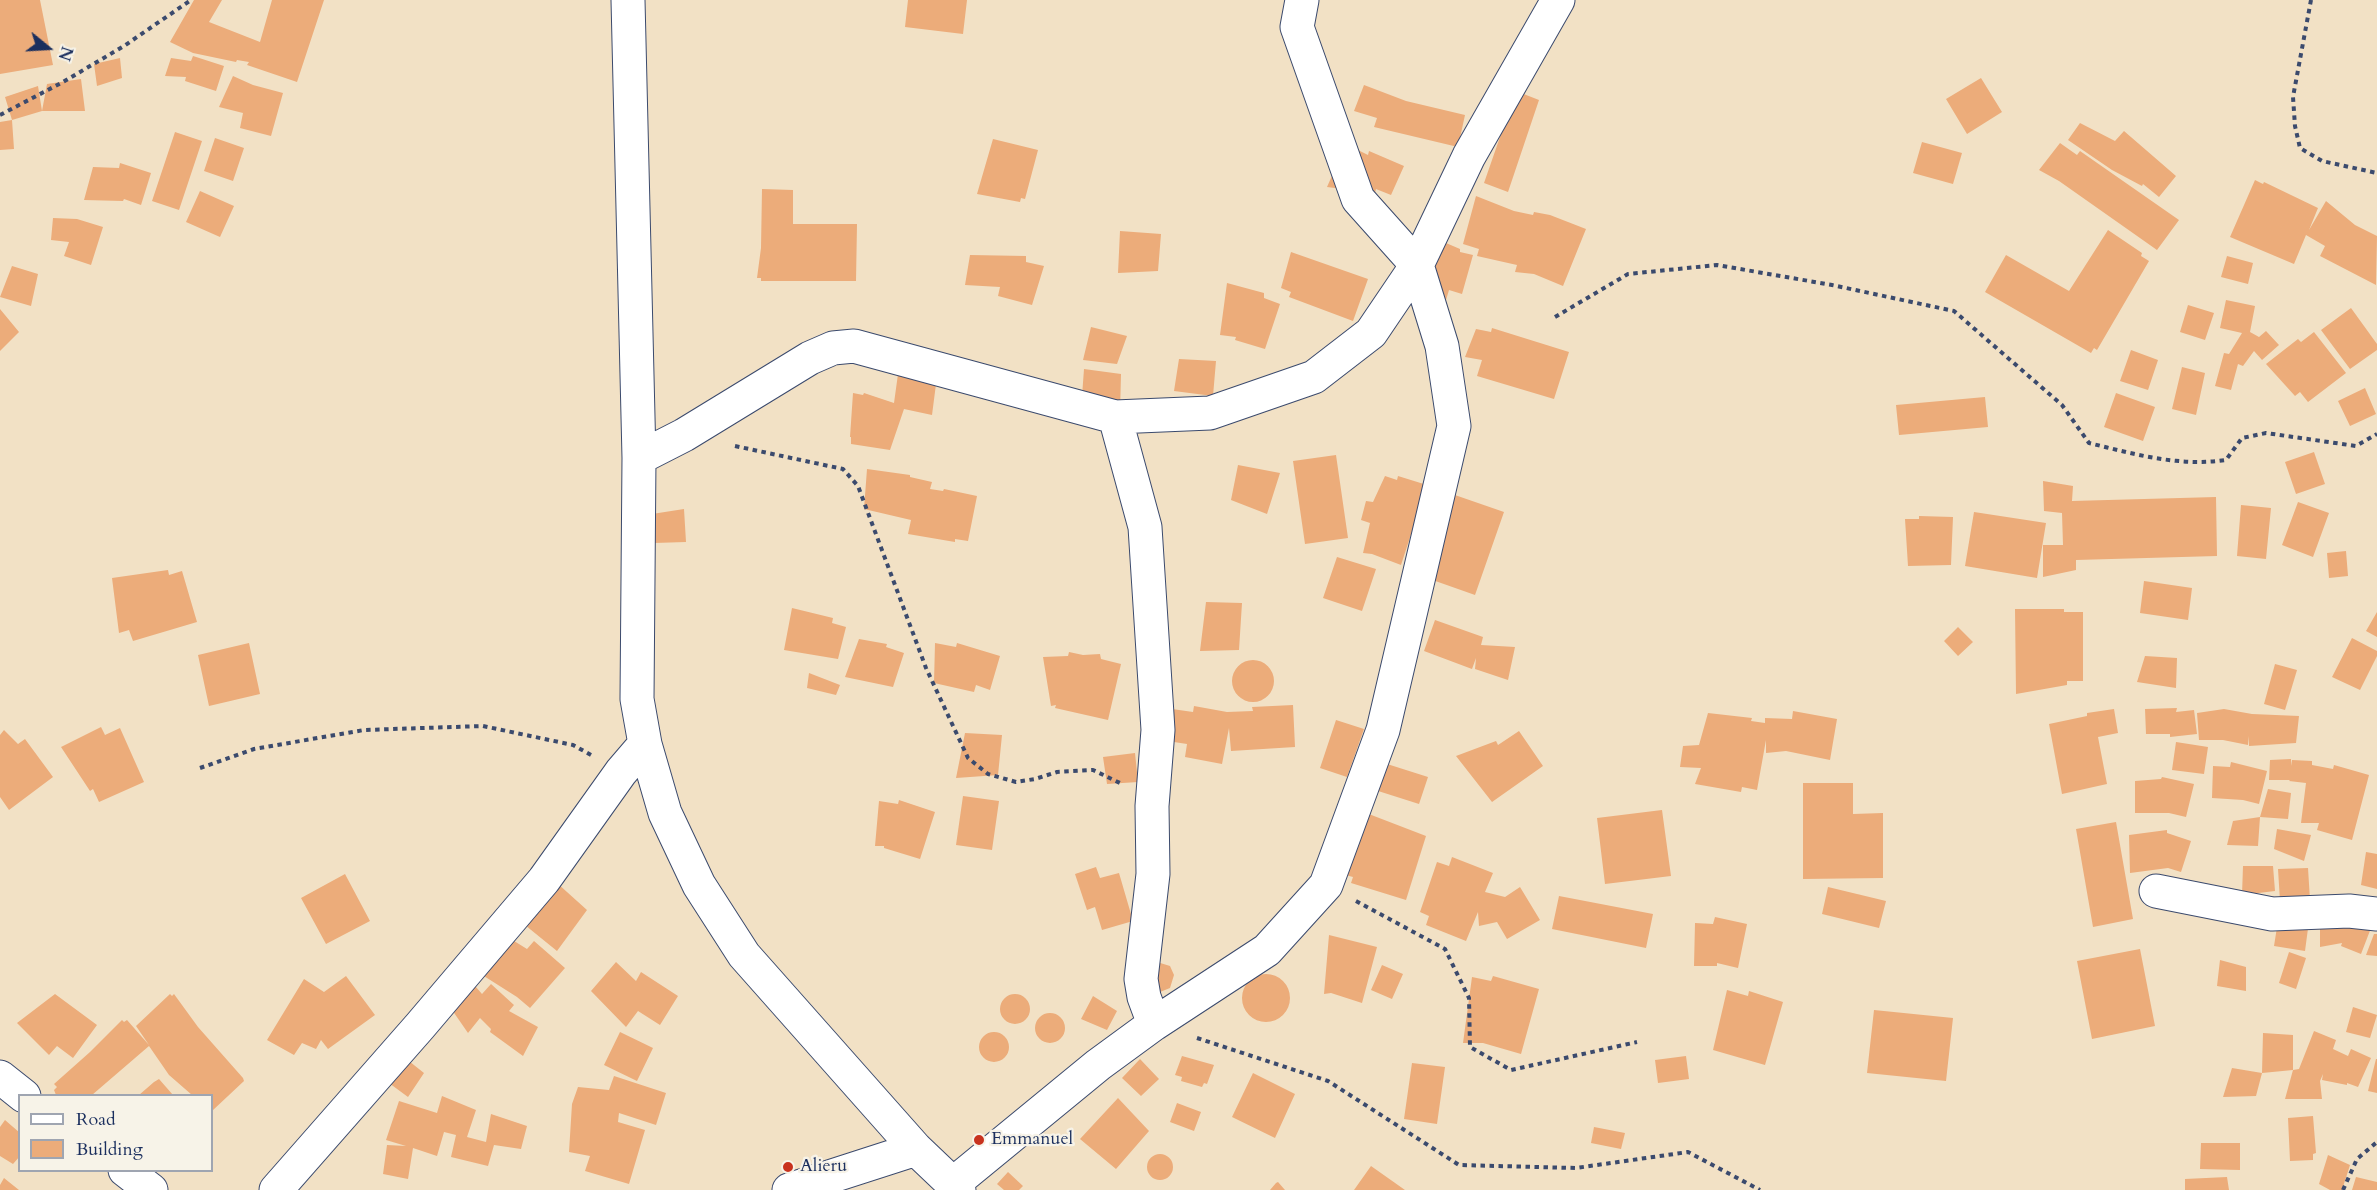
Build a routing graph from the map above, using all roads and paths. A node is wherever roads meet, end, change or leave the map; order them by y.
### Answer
1 (191, 0) edge
2 (628, 0) edge
3 (1302, 0) edge
4 (1558, 0) edge
5 (2311, 0) edge
6 (0, 115) edge
7 (2377, 173) edge
8 (1417, 264) junction
9 (1555, 317) dead end
10 (1115, 417) junction
11 (2377, 434) edge
12 (684, 435) junction
13 (639, 459) junction
14 (645, 744) junction
15 (200, 768) dead end
16 (621, 772) junction
17 (1152, 806) junction
18 (1326, 885) junction
19 (2156, 891) dead end
20 (2377, 914) edge
21 (1154, 1024) junction
22 (1637, 1042) dead end
23 (0, 1077) edge
24 (23, 1094) edge
25 (2377, 1142) edge
26 (916, 1149) junction
27 (128, 1172) edge
28 (956, 1187) edge
29 (151, 1190) edge
30 (276, 1190) edge
31 (789, 1190) edge
32 (1759, 1190) edge
33 (2343, 1190) edge

1 - 6 path
2 - 13 street
3 - 8 street
4 - 8 street
5 - 7 path
8 - 10 street
8 - 18 street
9 - 11 path
10 - 12 street
10 - 17 street
12 - 13 street
12 - 17 path
13 - 14 street
14 - 16 street
14 - 26 street
15 - 16 path
16 - 30 street
17 - 21 street
18 - 21 street
18 - 22 path
19 - 20 street
21 - 28 street
21 - 32 path
23 - 24 street
25 - 33 path
26 - 28 street
26 - 31 street
27 - 29 street

